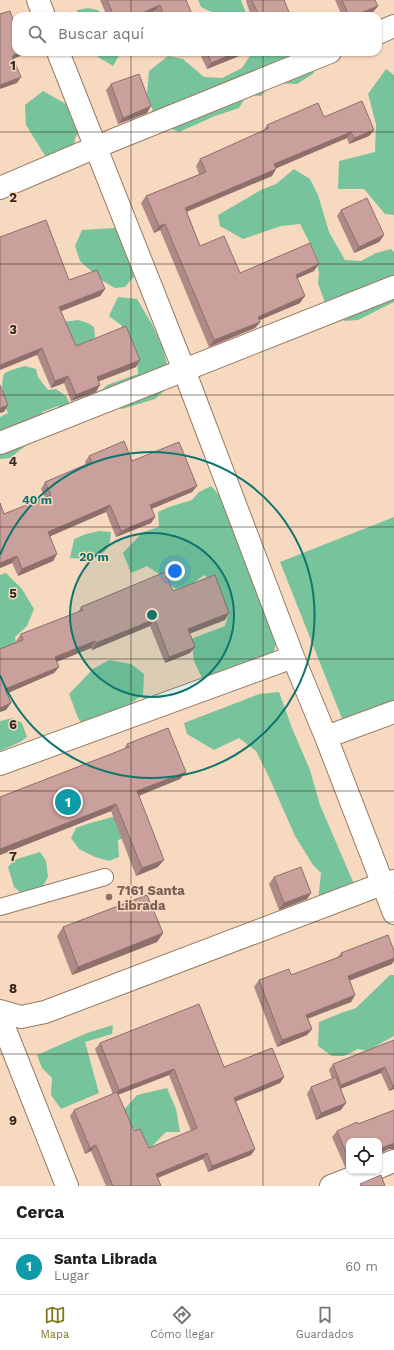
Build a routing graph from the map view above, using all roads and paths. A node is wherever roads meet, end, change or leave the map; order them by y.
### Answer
1 (38, 0) edge
2 (42, 12) edge
3 (394, 26) edge
4 (382, 31) edge
5 (60, 56) edge
6 (320, 56) edge
7 (96, 147) junction
8 (0, 188) edge
9 (394, 287) edge
10 (184, 370) junction
11 (0, 443) edge
12 (293, 656) junction
13 (394, 712) edge
14 (326, 737) junction
15 (0, 764) edge
16 (105, 877) dead end
17 (388, 883) edge
18 (0, 906) edge
19 (394, 913) edge
20 (0, 1011) edge
21 (0, 1017) edge
22 (394, 1161) edge
23 (382, 1166) edge
24 (362, 1174) edge
25 (67, 1186) edge
26 (331, 1186) edge

1 - 2 street
3 - 4 street
5 - 7 street
6 - 7 street
7 - 8 street
7 - 10 street
9 - 10 street
10 - 11 street
10 - 12 street
12 - 14 street
12 - 15 street
13 - 14 street
14 - 17 street
16 - 18 lane
17 - 19 street
17 - 20 street
21 - 25 street
22 - 23 street
24 - 26 street

